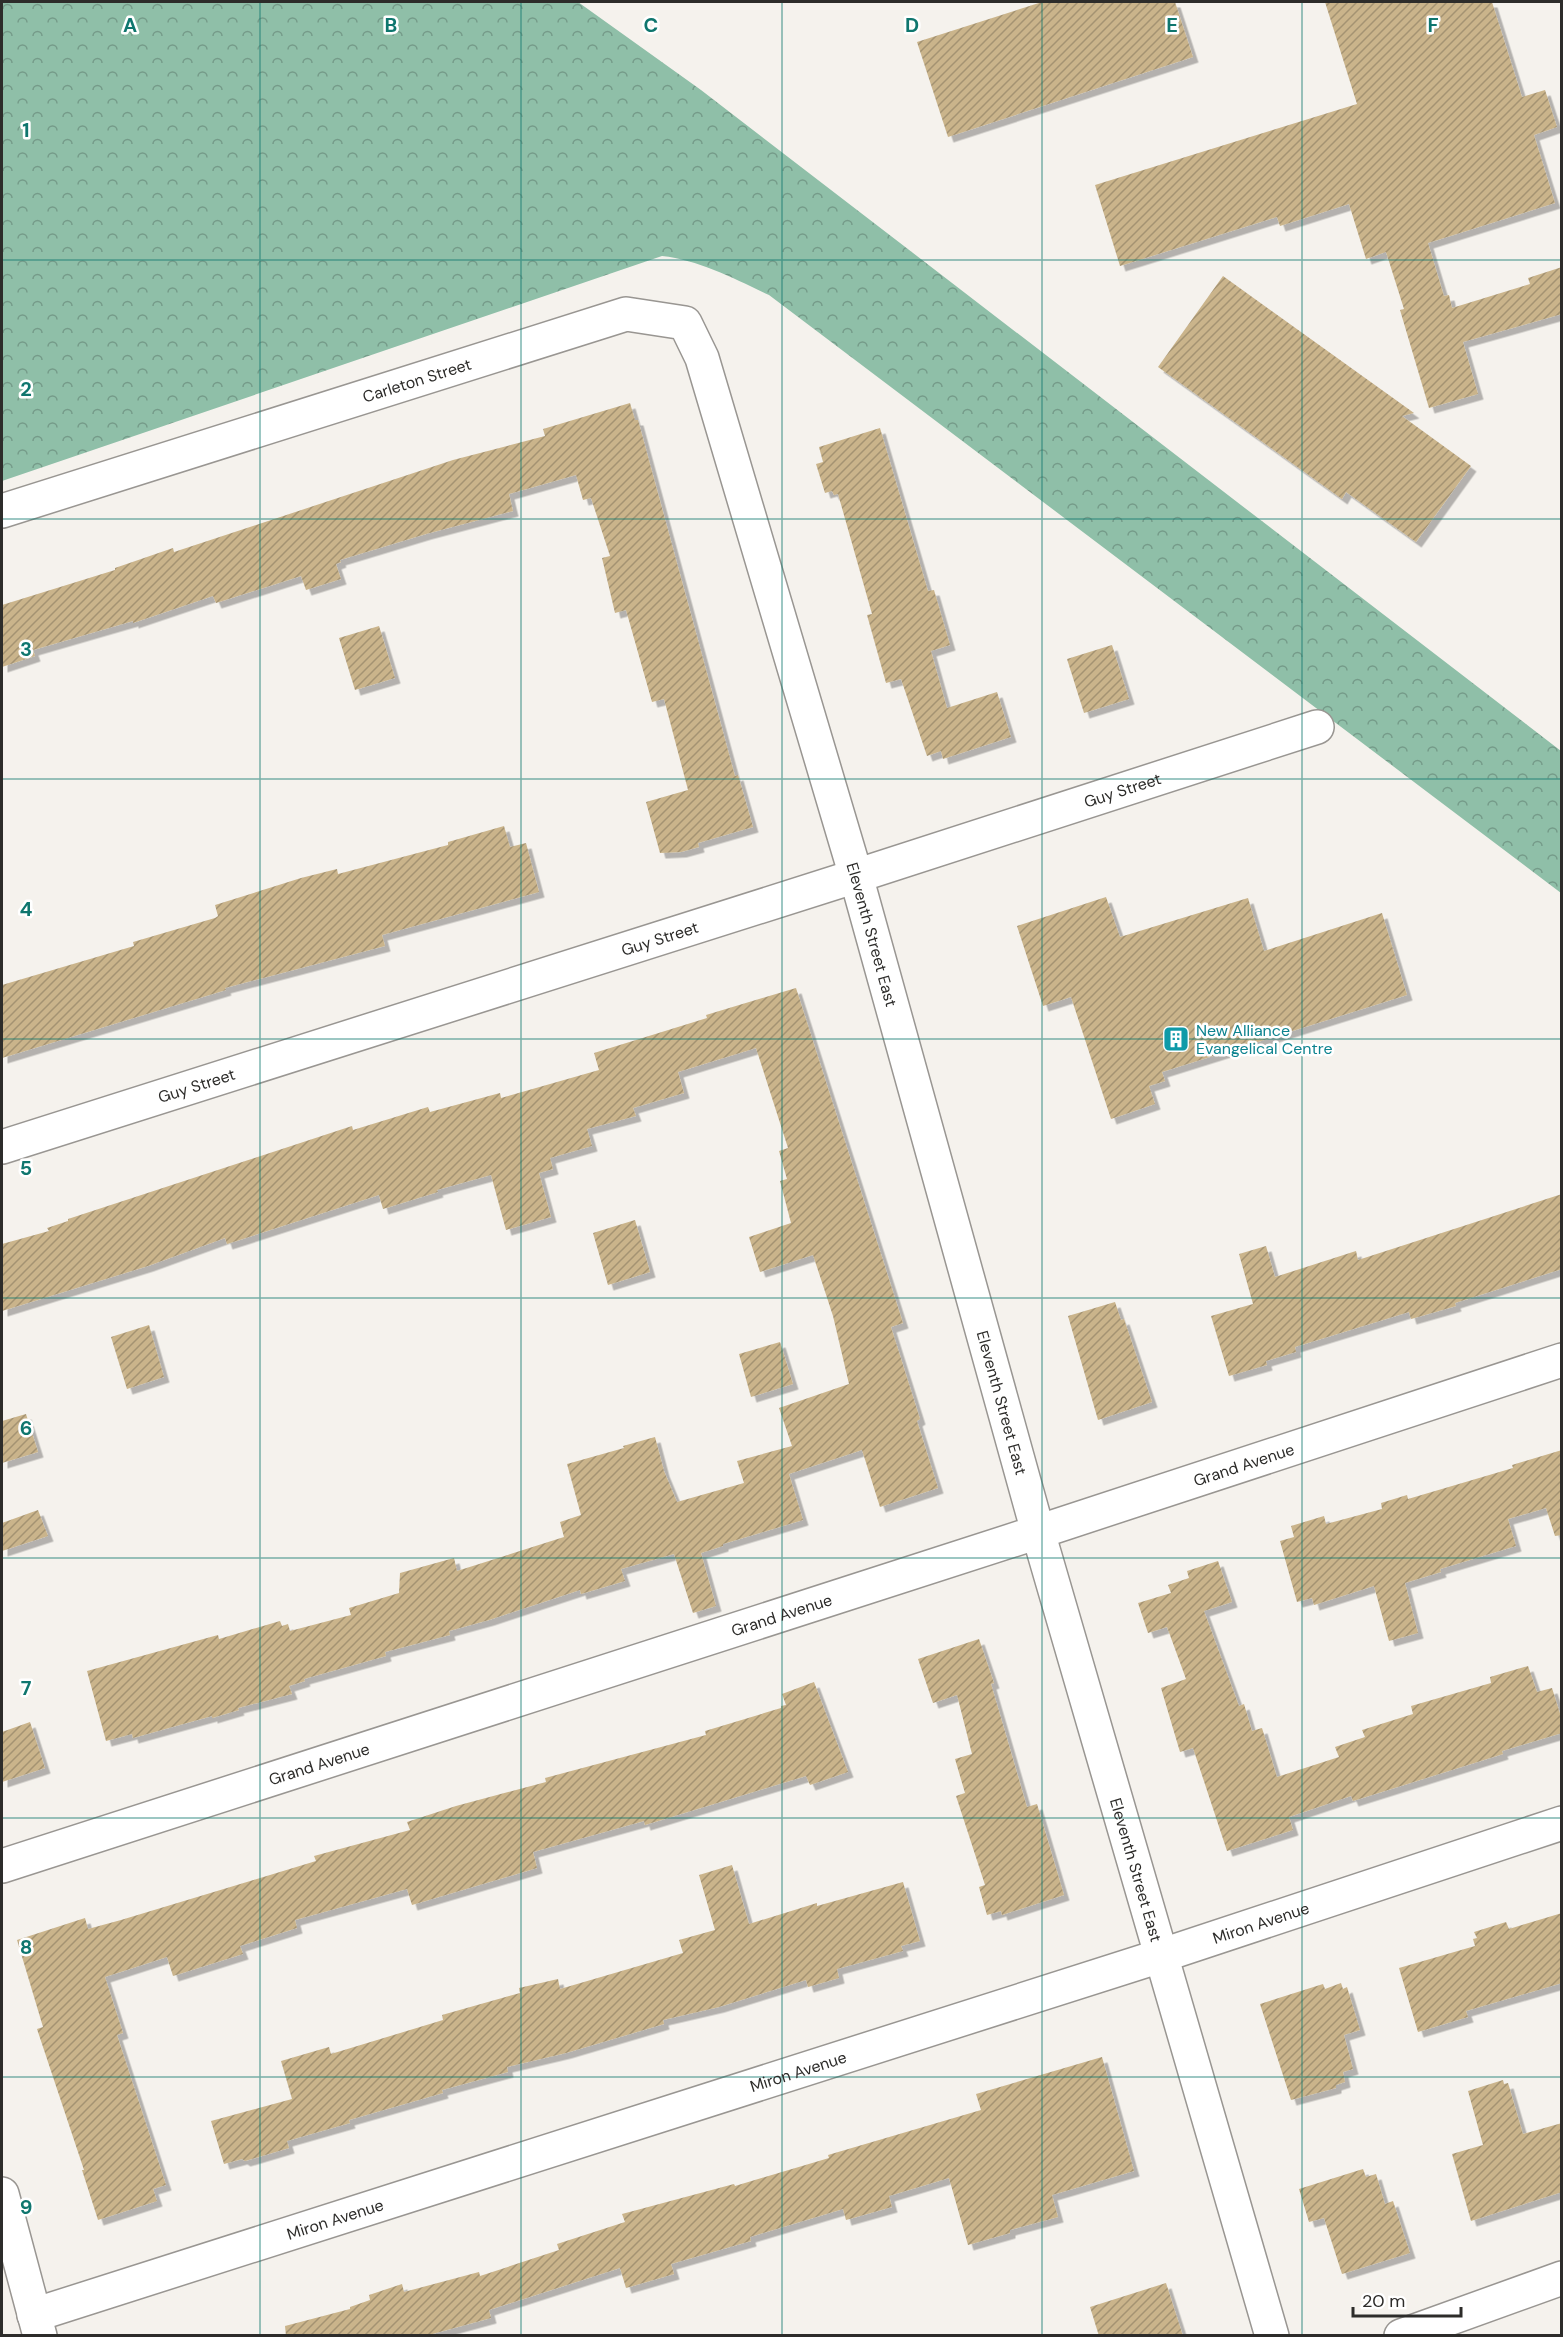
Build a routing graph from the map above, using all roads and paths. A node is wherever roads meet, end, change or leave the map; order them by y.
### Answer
1 (735, 469) joint
2 (2, 511) edge
3 (1317, 727) dead end
4 (856, 876) junction
5 (2, 1147) edge
6 (1562, 1360) edge
7 (1038, 1532) junction
8 (1562, 1823) edge
9 (2, 1866) edge
10 (1160, 1956) junction
11 (2, 2194) edge
12 (1562, 2278) edge
13 (37, 2325) edge
14 (1272, 2336) edge
15 (1401, 2336) edge

1 - 2 street, Carleton Street
1 - 4 street, Eleventh Street East
3 - 4 street, Guy Street
4 - 5 street, Guy Street
4 - 7 street, Eleventh Street East
6 - 7 street, Grand Avenue
7 - 9 street, Grand Avenue
7 - 10 street, Eleventh Street East
8 - 10 street, Miron Avenue
10 - 13 street, Miron Avenue
10 - 14 street, Eleventh Street East
11 - 13 street
12 - 15 street

